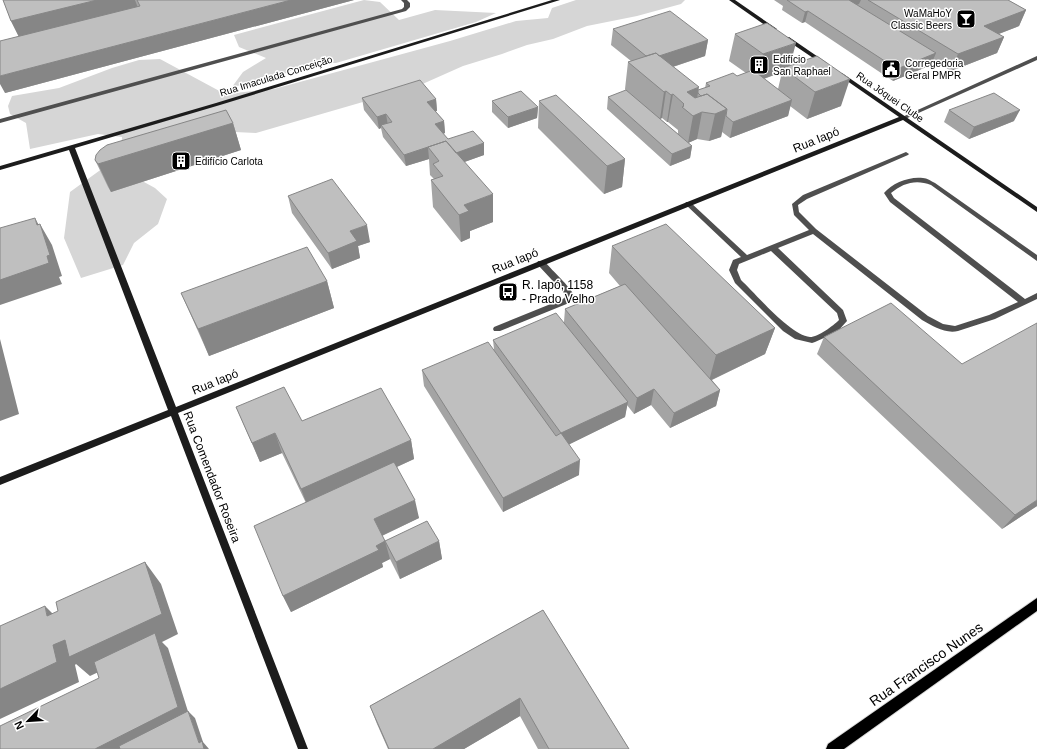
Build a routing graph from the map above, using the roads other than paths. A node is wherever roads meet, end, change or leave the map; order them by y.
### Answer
1 (404, 0) edge
2 (557, 0) edge
3 (732, 0) edge
4 (778, 32) edge
5 (785, 36) edge
6 (1037, 58) edge
7 (831, 68) edge
8 (837, 72) edge
9 (903, 118) junction
10 (0, 121) edge
11 (72, 148) junction
12 (906, 154) dead end
13 (0, 168) edge
14 (688, 204) junction
15 (1037, 210) edge
16 (814, 231) junction
17 (772, 247) junction
18 (746, 258) junction
19 (1037, 259) edge
20 (541, 264) junction
21 (1037, 296) edge
22 (1024, 302) junction
23 (497, 329) dead end
24 (173, 412) junction
25 (0, 481) edge
26 (1037, 604) edge
27 (303, 749) edge
28 (833, 749) edge

1 - 10 street
2 - 11 main road, Rua Imaculada Conceição
3 - 4 main road
5 - 7 main road
6 - 9 street, Rua Iapó
8 - 9 main road, Rua Jóquei Clube
9 - 14 main road, Rua Iapó
9 - 15 main road, Rua Jóquei Clube
11 - 13 main road, Rua Imaculada Conceição
11 - 24 main road, Rua Comendador Roseira
12 - 16 street
14 - 18 street
14 - 20 main road, Rua Iapó
16 - 17 street
16 - 22 street
17 - 18 street
17 - 18 street
19 - 22 street
20 - 23 street
20 - 24 main road, Rua Iapó
21 - 22 street
24 - 25 main road, Rua Iapó
24 - 27 main road, Rua Comendador Roseira
26 - 28 main road, Rua Francisco Nunes

